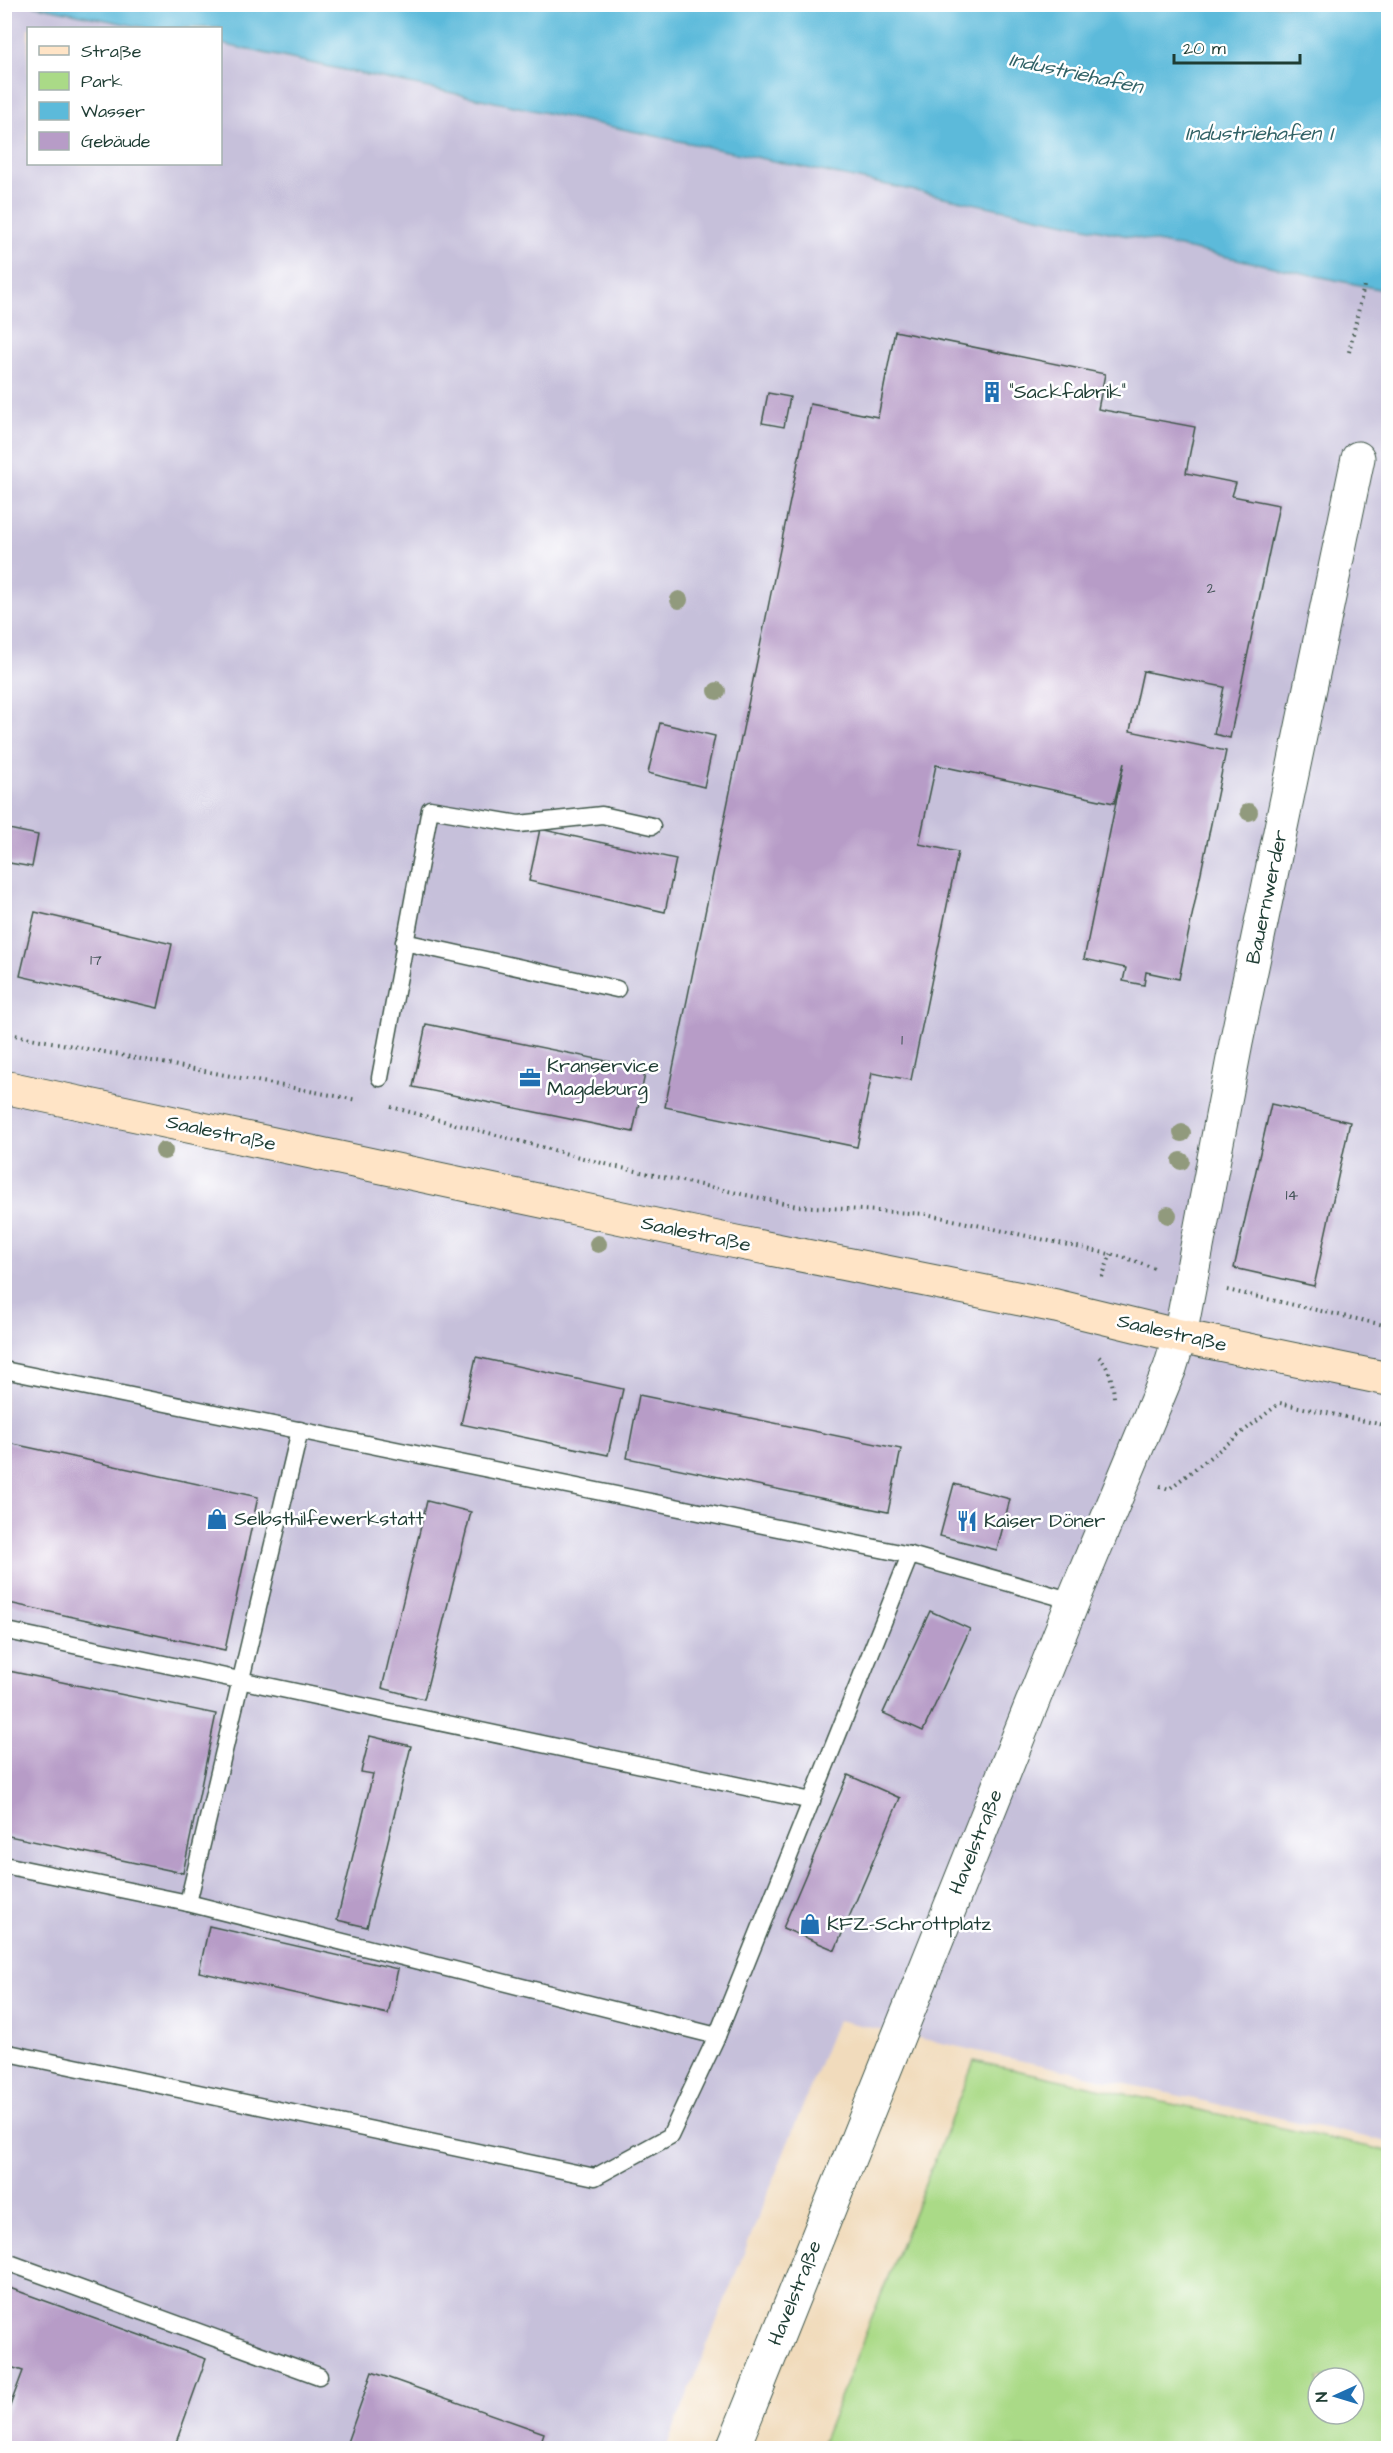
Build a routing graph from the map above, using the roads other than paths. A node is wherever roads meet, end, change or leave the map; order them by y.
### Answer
1 (1358, 458) dead end
2 (652, 826) dead end
3 (404, 942) junction
4 (617, 989) dead end
5 (380, 1078) dead end
6 (4, 1087) edge
7 (1180, 1336) junction
8 (4, 1370) edge
9 (1389, 1379) edge
10 (300, 1430) junction
11 (910, 1556) junction
12 (1073, 1601) junction
13 (12, 1632) dead end
14 (241, 1681) junction
15 (812, 1801) junction
16 (4, 1865) edge
17 (188, 1903) junction
18 (717, 2036) junction
19 (4, 2052) edge
20 (4, 2261) edge
21 (319, 2376) dead end
22 (733, 2448) edge

1 - 7 street, Bauernwerder
2 - 3 lane
3 - 4 lane
3 - 5 lane
6 - 7 main road, Saalestraße
7 - 9 main road, Saalestraße
7 - 12 street, Havelstraße
8 - 10 lane
10 - 11 lane
10 - 14 lane
11 - 12 lane
11 - 15 lane
12 - 22 street, Havelstraße
13 - 14 lane
14 - 15 lane
14 - 17 lane
15 - 18 lane
16 - 17 lane
17 - 18 lane
18 - 19 lane
20 - 21 lane

